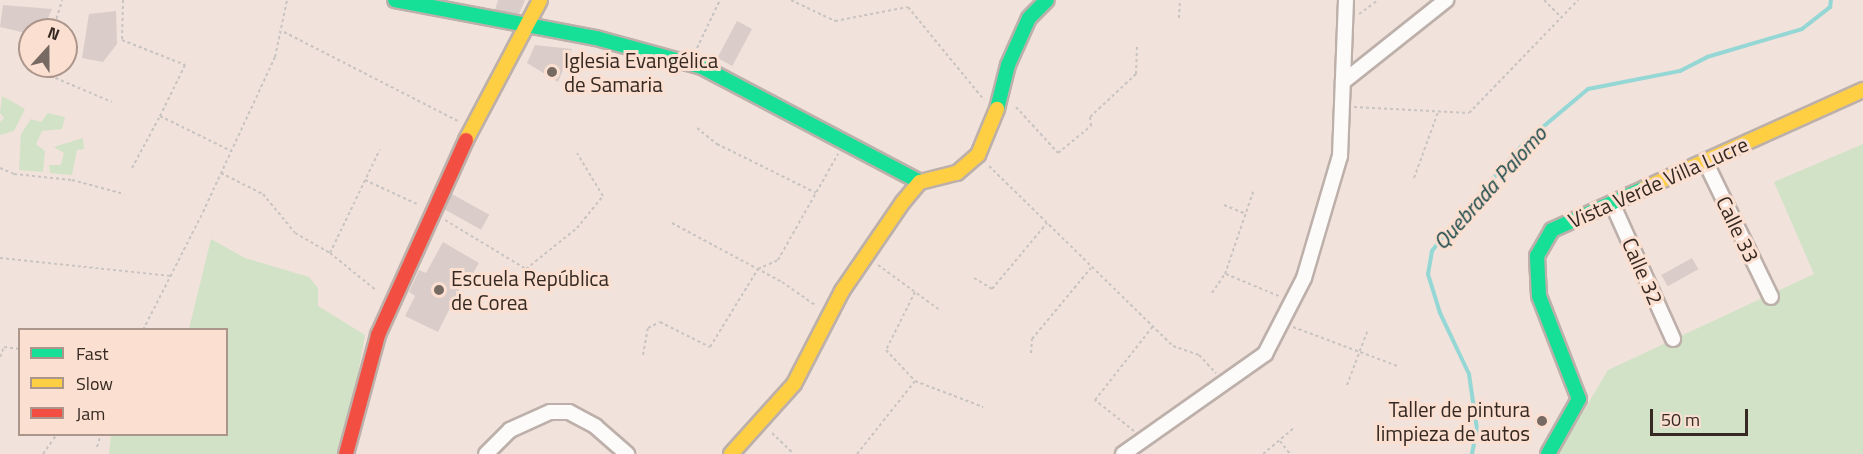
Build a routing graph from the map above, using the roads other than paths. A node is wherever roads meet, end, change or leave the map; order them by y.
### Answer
1 (395, 0) edge
2 (540, 0) edge
3 (1047, 0) edge
4 (1346, 0) edge
5 (1446, 0) edge
6 (528, 24) junction
7 (1343, 82) junction
8 (1863, 90) edge
9 (1705, 161) junction
10 (920, 182) junction
11 (1612, 203) junction
12 (1771, 297) dead end
13 (1673, 339) dead end
14 (346, 454) edge
15 (486, 454) edge
16 (627, 454) edge
17 (731, 454) edge
18 (1123, 454) edge
19 (1548, 454) edge

1 - 6 street
2 - 6 street
3 - 10 street
4 - 7 street
5 - 7 street
6 - 10 street
6 - 14 street
7 - 18 street
8 - 9 street, Vista Verde Villa Lucre
9 - 11 street, Vista Verde Villa Lucre
9 - 12 street, Calle 33
10 - 17 street
11 - 13 street, Calle 32
11 - 19 street, Vista Verde Villa Lucre
15 - 16 street

